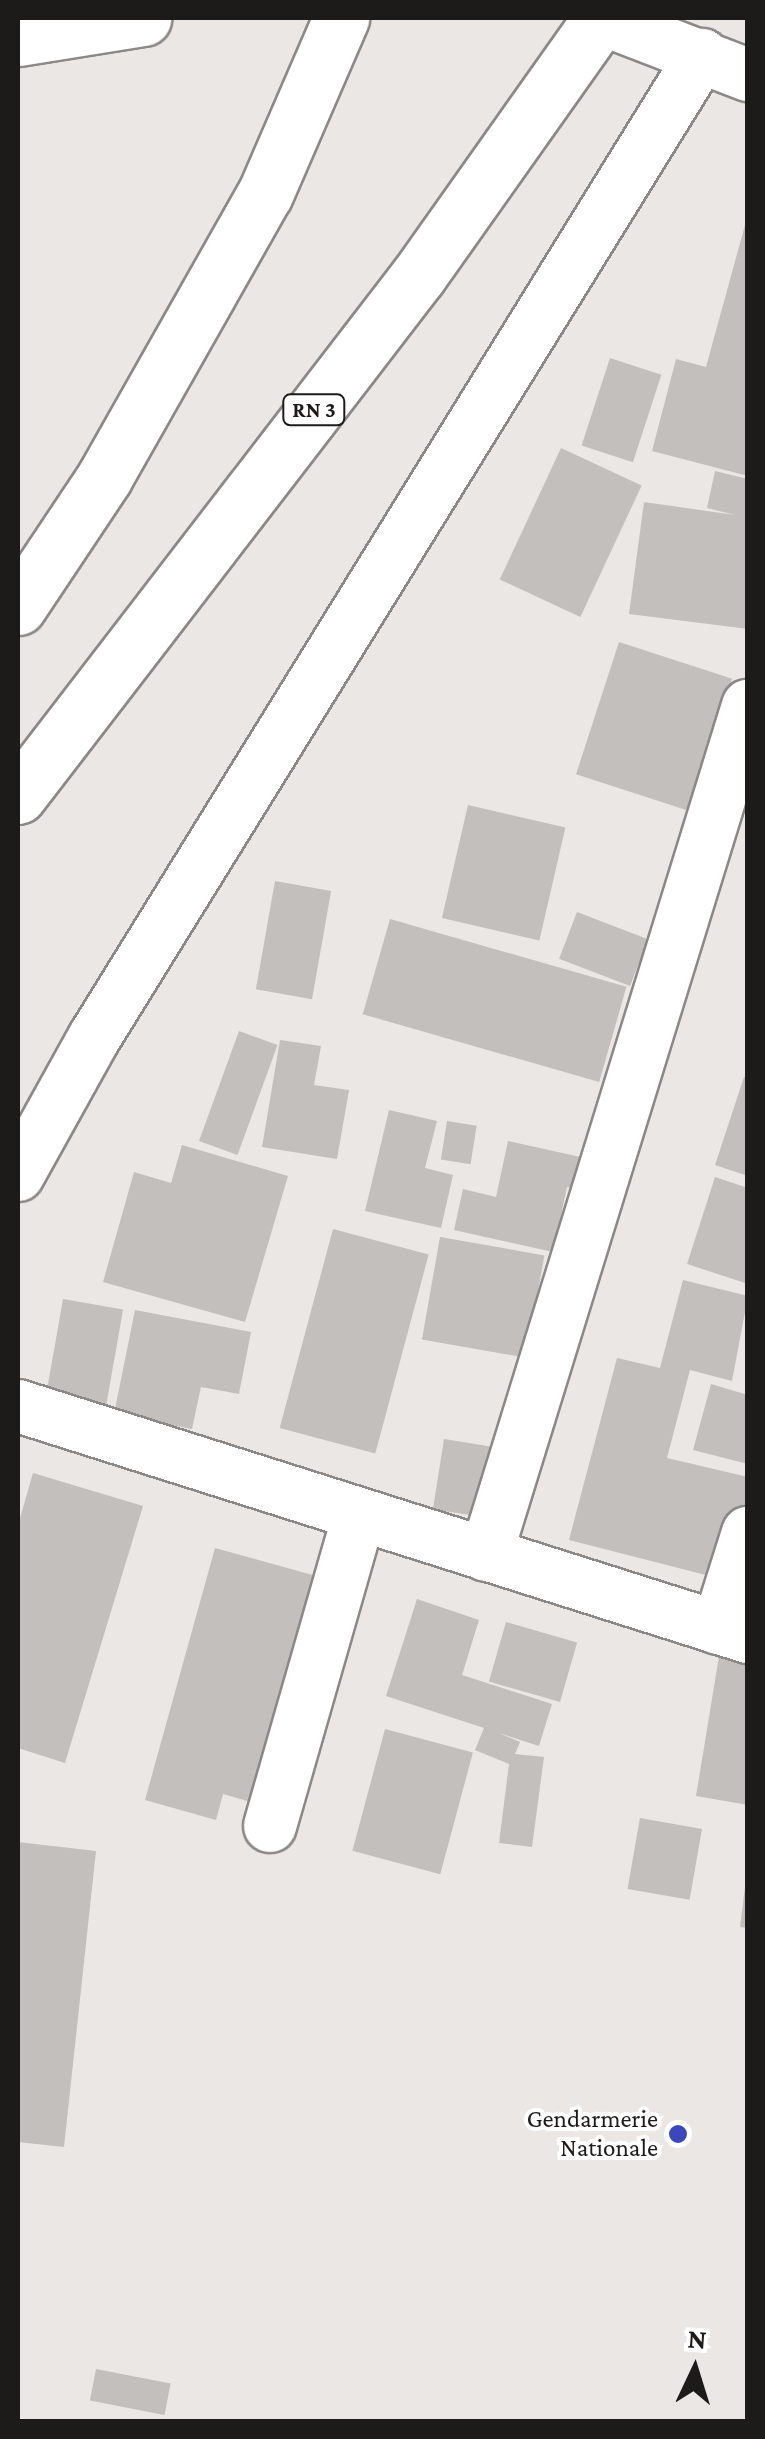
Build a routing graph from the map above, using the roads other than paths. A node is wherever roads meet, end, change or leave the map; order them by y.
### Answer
1 (143, 18) edge
2 (341, 18) edge
3 (592, 18) edge
4 (601, 18) edge
5 (18, 38) edge
6 (725, 65) edge
7 (104, 478) junction
8 (18, 553) edge
9 (18, 607) edge
10 (748, 706) edge
11 (18, 796) edge
12 (18, 1175) edge
13 (18, 1406) edge
14 (359, 1514) junction
15 (748, 1532) edge
16 (486, 1555) junction
17 (733, 1632) edge
18 (270, 1826) dead end

1 - 5 main road
2 - 7 main road
3 - 4 main road
4 - 6 street
4 - 11 main road, RN 3
6 - 12 street
7 - 8 main road
7 - 9 main road
10 - 16 street
13 - 14 street
14 - 16 street
14 - 18 street
15 - 17 street
16 - 17 street

